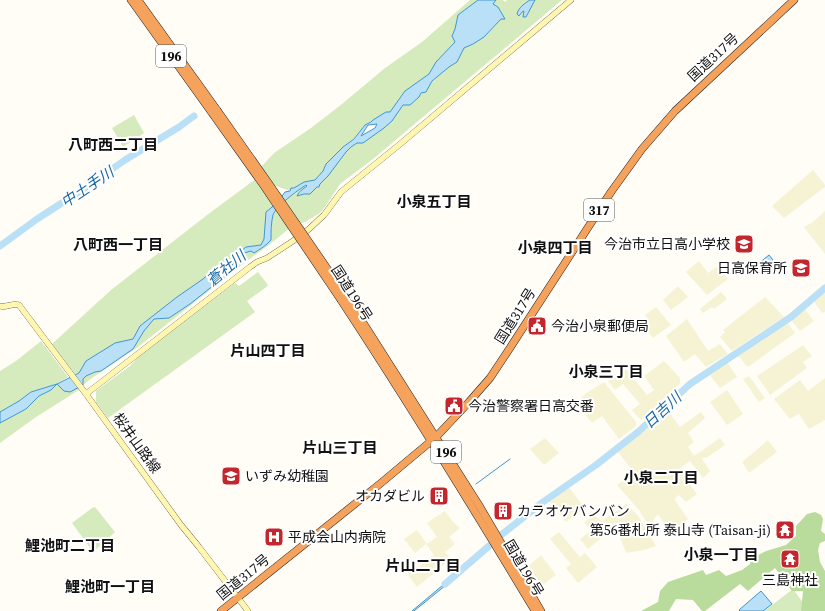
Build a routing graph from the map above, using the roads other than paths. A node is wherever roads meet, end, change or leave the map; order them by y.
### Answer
1 (131, 0) edge
2 (138, 0) edge
3 (571, 0) edge
4 (794, 0) edge
5 (214, 111) junction
6 (0, 306) edge
7 (86, 394) junction
8 (433, 439) junction
9 (237, 598) junction
10 (221, 611) edge
11 (248, 611) edge
12 (535, 611) edge
13 (541, 611) edge

1 - 5 highway, 国道196号 / 196
2 - 5 highway, 国道196号 / 196
3 - 7 street
4 - 8 highway, 国道317号 / 317
5 - 8 highway, 国道196号 / 196, bridge
6 - 7 street, 桜井山路線
7 - 9 street, 桜井山路線
8 - 9 highway, 国道317号 / 317
8 - 12 highway, 国道196号 / 196
8 - 13 highway, 国道196号 / 196
9 - 10 highway, 国道317号 / 317
9 - 11 street, 桜井山路線

